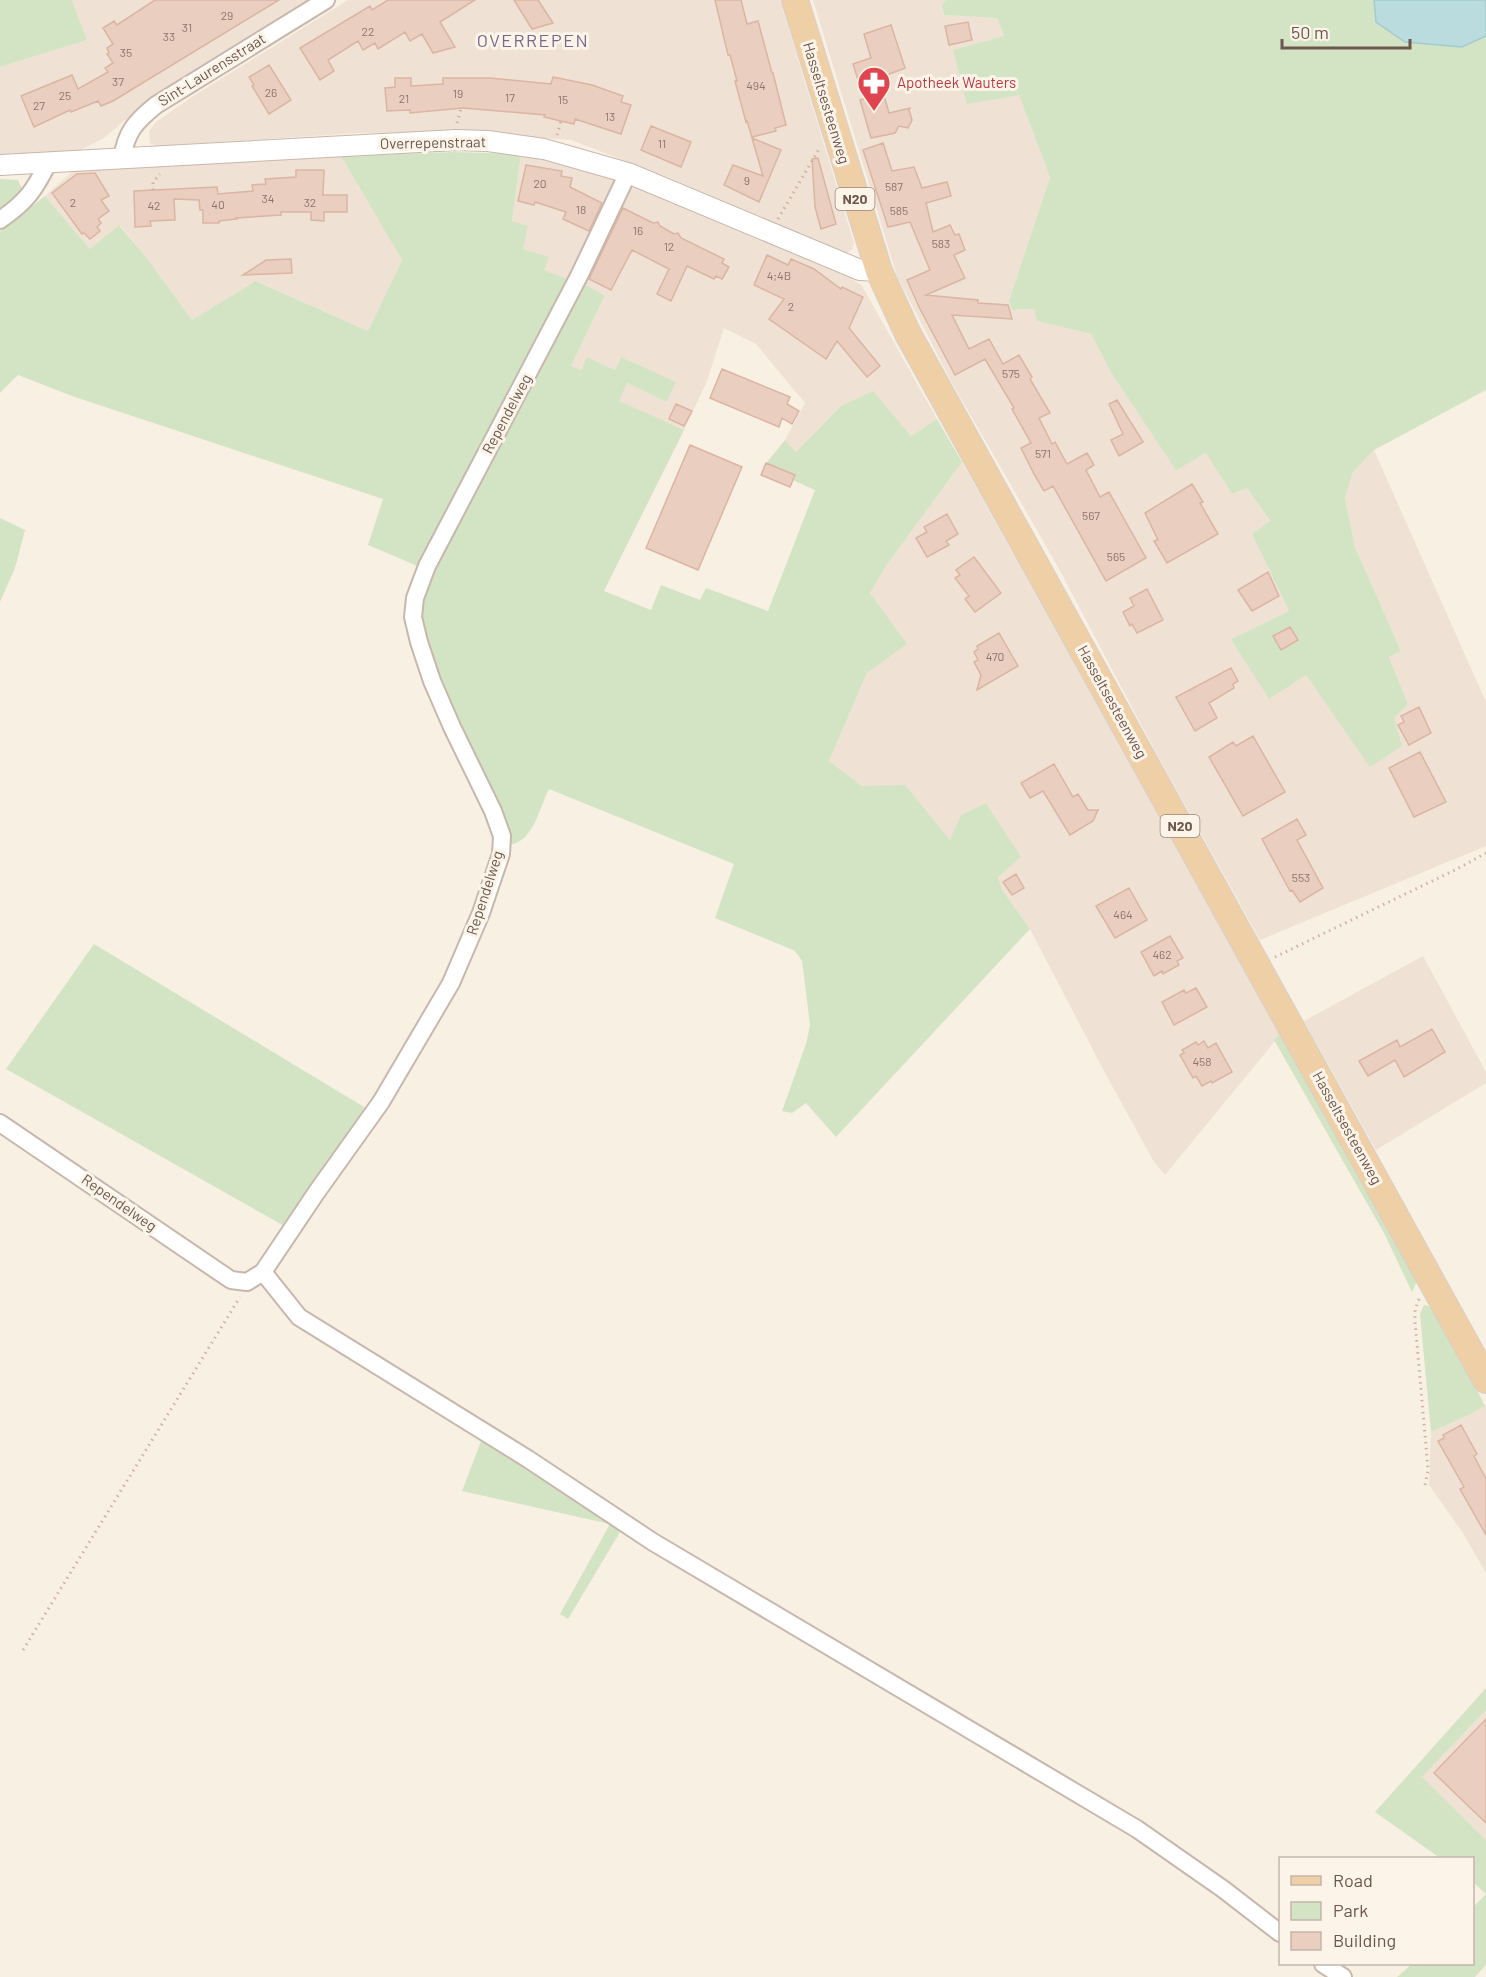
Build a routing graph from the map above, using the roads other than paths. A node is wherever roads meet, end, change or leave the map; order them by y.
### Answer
1 (326, 0) edge
2 (795, 0) edge
3 (122, 159) junction
4 (48, 163) junction
5 (0, 165) edge
6 (628, 173) junction
7 (0, 220) edge
8 (879, 271) junction
9 (0, 1122) edge
10 (263, 1272) junction
11 (1486, 1380) edge
12 (1279, 1931) edge
13 (1325, 1965) edge
14 (1343, 1977) edge

1 - 3 street, Sint-Laurensstraat
2 - 8 main road, Hasseltsesteenweg / N20
3 - 4 street, Overrepenstraat
3 - 6 street, Overrepenstraat
4 - 5 street, Overrepenstraat
4 - 7 street
6 - 8 street, Overrepenstraat
6 - 10 street, Rependelweg
8 - 11 main road, Hasseltsesteenweg / N20
9 - 10 street, Rependelweg
10 - 12 street
13 - 14 street

